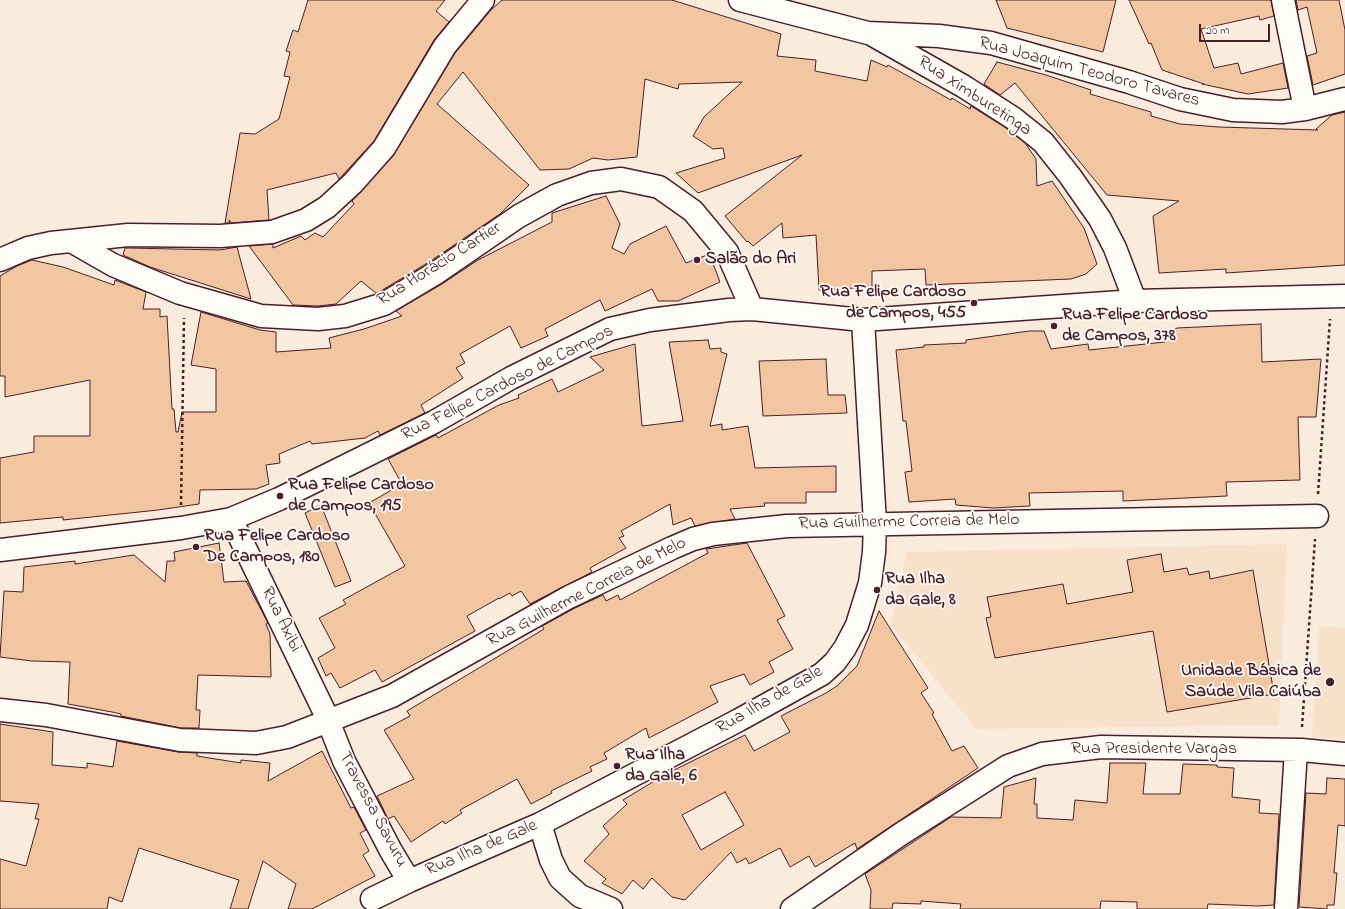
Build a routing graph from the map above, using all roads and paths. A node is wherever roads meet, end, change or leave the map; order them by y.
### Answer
1 (483, 0) edge
2 (740, 0) edge
3 (1283, 0) edge
4 (868, 33) junction
5 (1345, 99) edge
6 (1305, 109) junction
7 (70, 241) junction
8 (0, 260) edge
9 (184, 294) junction
10 (1345, 296) edge
11 (1134, 301) junction
12 (752, 309) junction
13 (862, 320) junction
14 (1317, 516) dead end
15 (231, 519) junction
16 (875, 523) junction
17 (181, 528) junction
18 (0, 550) edge
19 (0, 710) edge
20 (328, 722) junction
21 (1296, 750) junction
22 (1345, 754) edge
23 (540, 824) junction
24 (409, 881) junction
25 (372, 900) dead end
26 (611, 909) edge
27 (792, 909) edge
28 (1286, 909) edge

1 - 7 street
2 - 4 street, Rua Joaquim Teodoro Tavares
3 - 6 street
4 - 6 street, Rua Joaquim Teodoro Tavares
4 - 11 street, Rua Ximburetinga
5 - 6 street, Rua Joaquim Teodoro Tavares
7 - 8 street
7 - 9 street, Rua Horácio Cartier
9 - 12 street, Rua Horácio Cartier
9 - 17 path
10 - 11 street, Rua Felipe Cardoso de Campos
11 - 13 street, Rua Felipe Cardoso de Campos
12 - 13 street, Rua Felipe Cardoso de Campos
12 - 15 street, Rua Felipe Cardoso de Campos
13 - 16 street, Rua Ilha de Gale
14 - 16 street, Rua Guilherme Correia de Melo
15 - 17 street, Rua Felipe Cardoso de Campos
15 - 20 street, Rua Axibi
16 - 20 street, Rua Guilherme Correia de Melo
16 - 23 street, Rua Ilha de Gale
17 - 18 street, Rua Felipe Cardoso de Campos
19 - 20 street, Rua Guilherme Correia de Melo
20 - 24 street, Travessa Savuru
21 - 22 street, Rua Presidente Vargas
21 - 27 street, Rua Presidente Vargas
21 - 28 street
23 - 24 street, Rua Ilha de Gale
23 - 26 street
24 - 25 street, Travessa Savuru

